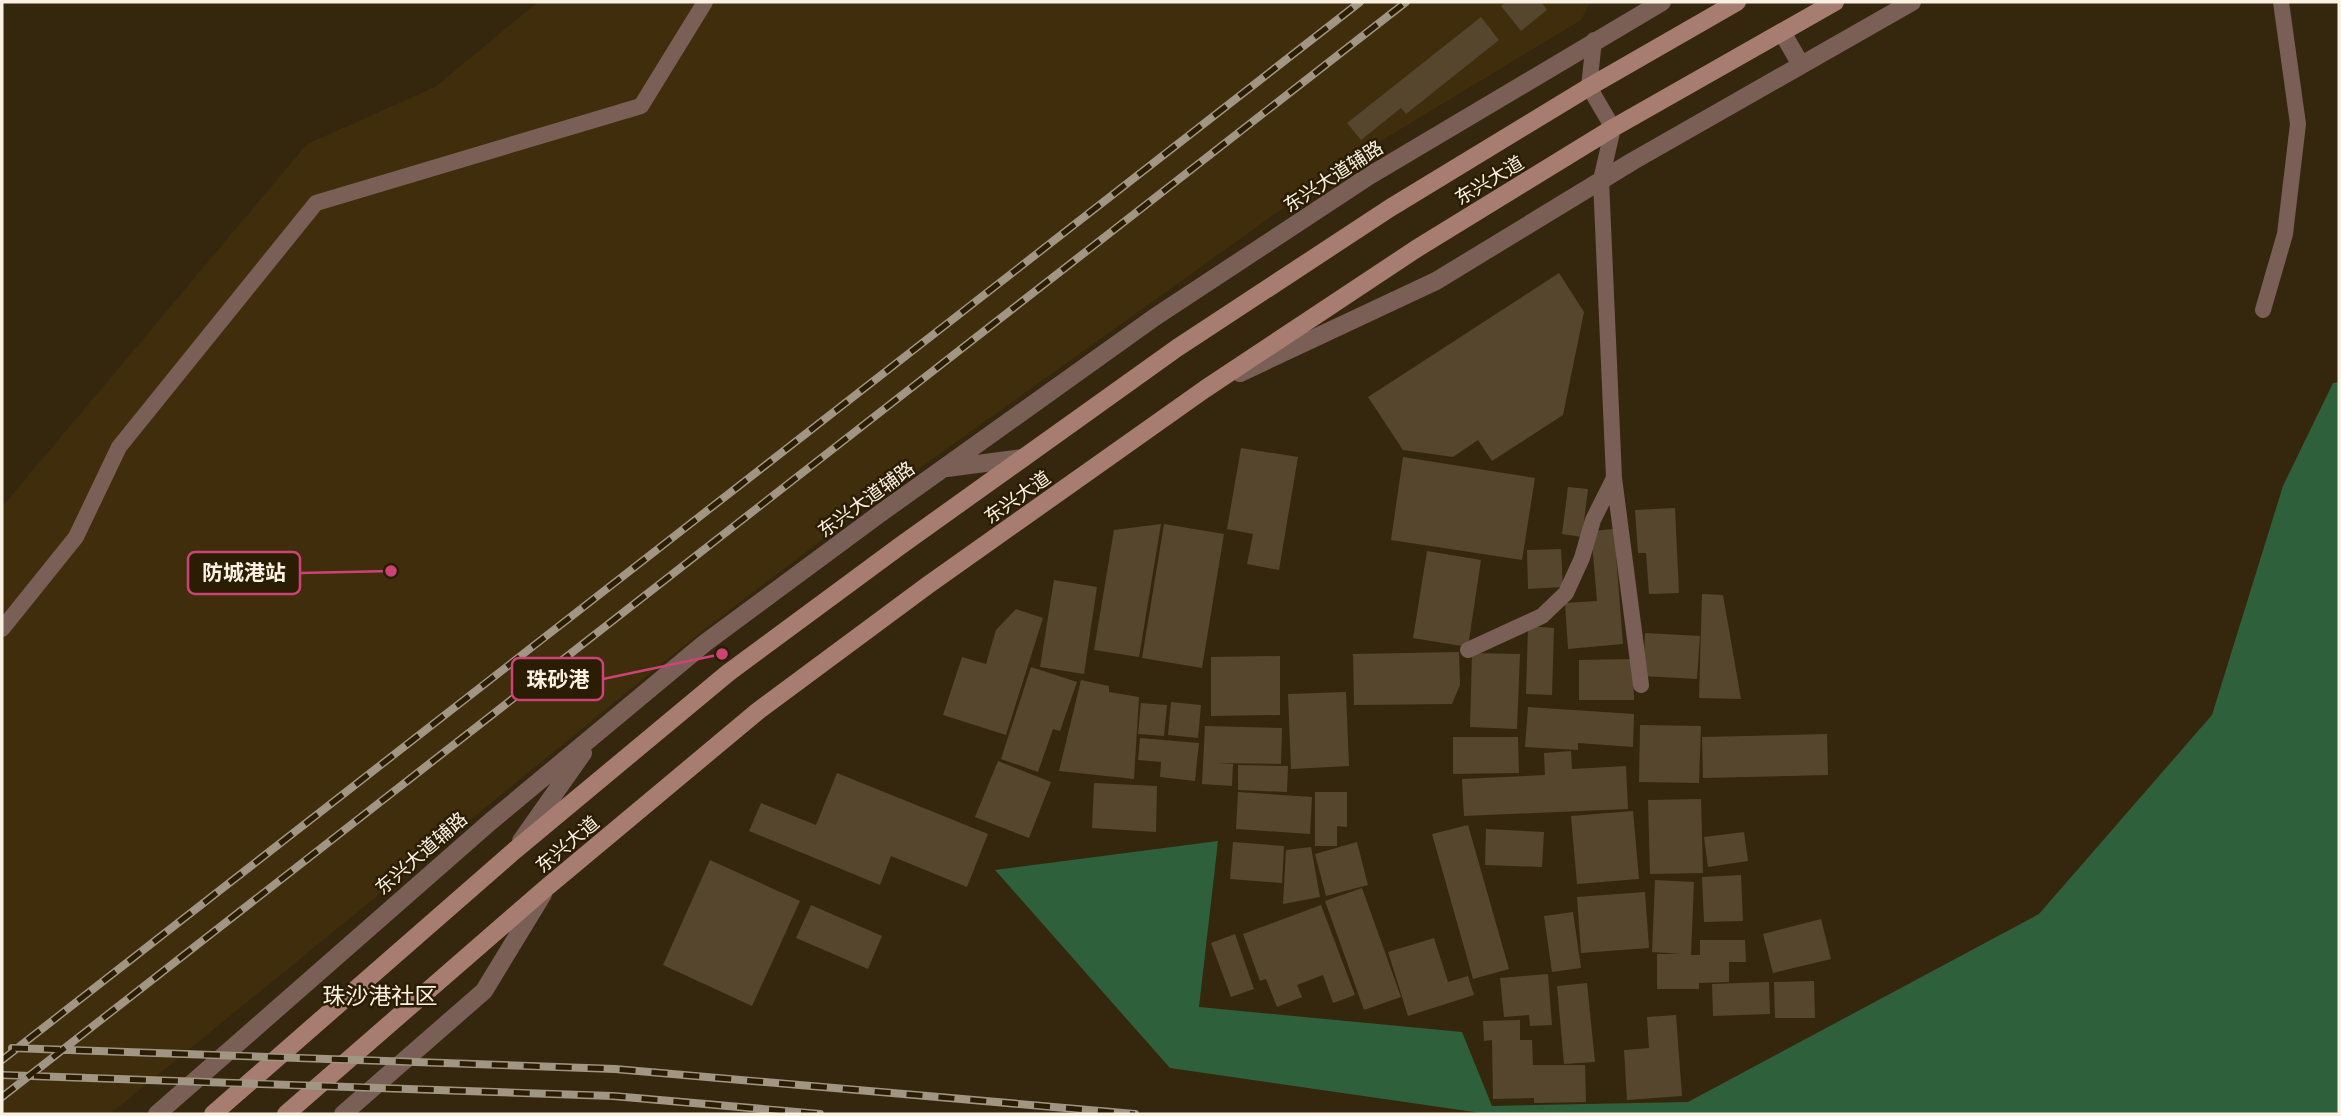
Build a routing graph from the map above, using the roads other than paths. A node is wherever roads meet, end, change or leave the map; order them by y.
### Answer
1 (705, 2) edge
2 (1662, 2) edge
3 (1737, 2) edge
4 (1835, 2) edge
5 (1912, 2) edge
6 (2281, 2) edge
7 (1782, 32) junction
8 (1594, 40) junction
9 (1801, 65) junction
10 (1589, 87) junction
11 (1614, 128) junction
12 (1601, 180) junction
13 (2263, 310) dead end
14 (1205, 389) junction
15 (1023, 458) junction
16 (944, 468) junction
17 (1614, 478) junction
18 (2, 629) edge
19 (1468, 650) dead end
20 (1641, 685) dead end
21 (597, 733) junction
22 (514, 851) junction
23 (546, 888) junction
24 (157, 1114) edge
25 (213, 1114) edge
26 (286, 1114) edge
27 (343, 1114) edge

1 - 18 lane
2 - 8 street, 东兴大道辅路
3 - 10 main road, 东兴大道
4 - 7 main road, 东兴大道
5 - 9 street
6 - 13 lane
7 - 9 street
7 - 11 main road, 东兴大道
8 - 10 lane
8 - 16 street, 东兴大道辅路
9 - 12 street
10 - 11 lane
10 - 15 main road, 东兴大道
11 - 12 lane
11 - 14 main road, 东兴大道
12 - 14 street
12 - 17 lane
14 - 23 main road, 东兴大道
15 - 16 street
15 - 22 main road, 东兴大道
16 - 21 street, 东兴大道辅路
17 - 19 lane
17 - 20 lane
21 - 22 street
21 - 24 street, 东兴大道辅路
22 - 25 main road, 东兴大道
23 - 26 main road, 东兴大道
23 - 27 street

